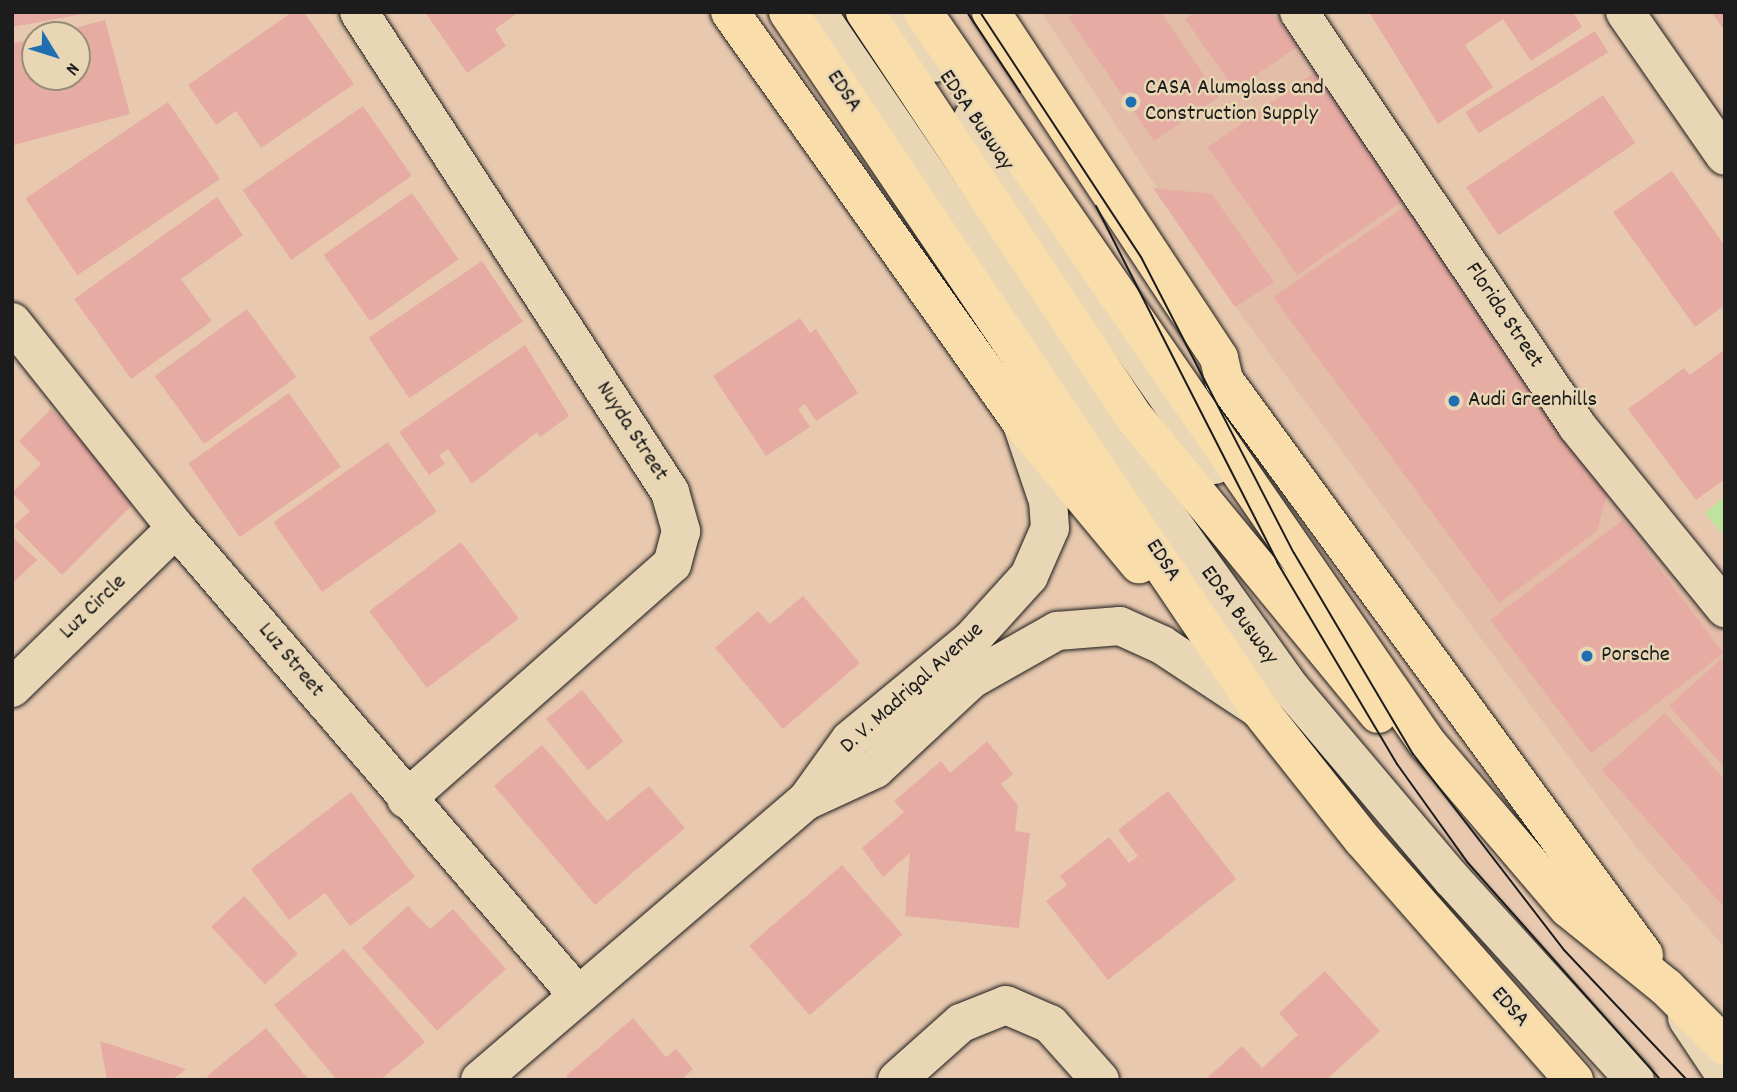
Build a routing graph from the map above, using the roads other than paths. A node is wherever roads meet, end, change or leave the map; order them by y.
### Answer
1 (359, 12) edge
2 (730, 12) edge
3 (788, 12) edge
4 (817, 12) edge
5 (865, 12) edge
6 (901, 12) edge
7 (923, 12) edge
8 (954, 12) edge
9 (991, 12) edge
10 (1299, 12) edge
11 (1625, 12) edge
12 (1050, 127) junction
13 (1725, 156) edge
14 (999, 301) junction
15 (12, 322) edge
16 (1161, 403) junction
17 (1021, 422) junction
18 (176, 528) junction
19 (1725, 608) edge
20 (12, 688) edge
21 (1259, 709) junction
22 (1451, 771) junction
23 (407, 799) junction
24 (806, 801) junction
25 (1666, 987) junction
26 (576, 993) junction
27 (1725, 1045) edge
28 (1725, 1075) edge
29 (480, 1080) edge
30 (897, 1080) edge
31 (1100, 1080) edge
32 (1574, 1080) edge
33 (1635, 1080) edge

1 - 23 street, Nuyda Street
2 - 17 highway
3 - 14 highway, EDSA
4 - 14 street, EDSA Busway
5 - 16 highway
6 - 16 street, EDSA Busway
7 - 16 highway
8 - 12 highway
9 - 12 highway
10 - 19 street, Florida Street
11 - 13 street
12 - 25 highway
14 - 21 highway, EDSA
14 - 33 street, EDSA Busway
15 - 18 street, Luz Street
16 - 22 highway
16 - 22 highway
17 - 21 highway
17 - 24 street, D. V. Madrigal Avenue
18 - 20 street, Luz Circle
18 - 23 street, Luz Street
21 - 24 street, D. V. Madrigal Avenue
21 - 32 highway, EDSA
22 - 25 highway
23 - 26 street, Luz Street
24 - 26 street, D. V. Madrigal Avenue
25 - 27 highway
25 - 28 street
26 - 29 street, D. V. Madrigal Avenue
30 - 31 street

